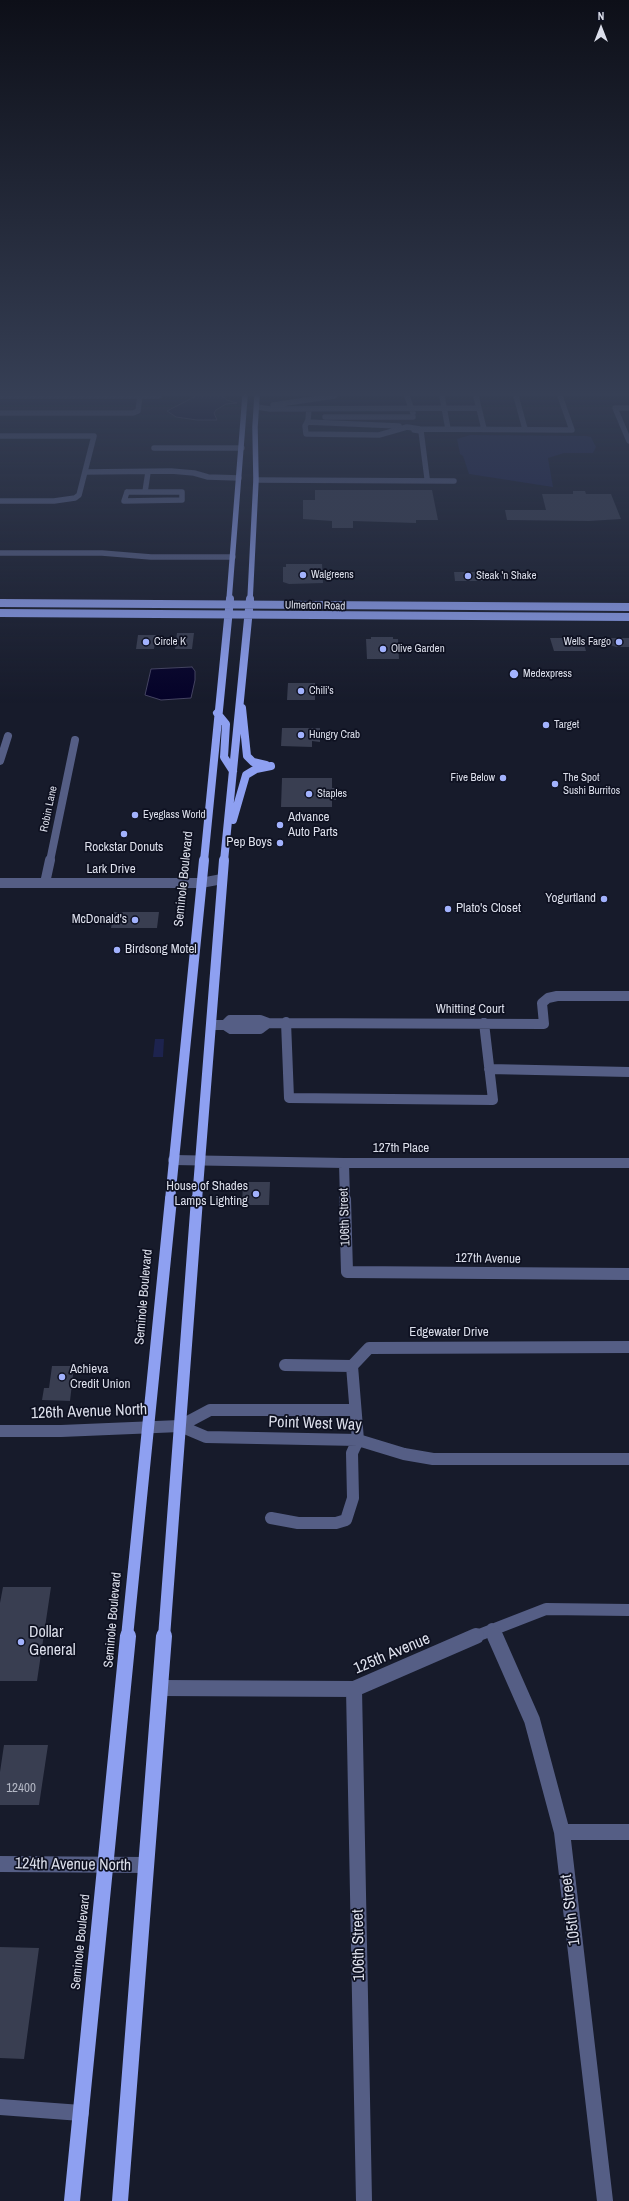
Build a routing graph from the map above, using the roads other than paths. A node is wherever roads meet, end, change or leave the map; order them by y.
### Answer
1 (70, 499) edge
2 (125, 499) edge
3 (182, 499) edge
4 (244, 499) edge
5 (248, 499) edge
6 (0, 501) edge
7 (0, 553) edge
8 (233, 557) junction
9 (0, 603) edge
10 (228, 604) junction
11 (249, 604) junction
12 (629, 607) edge
13 (0, 613) edge
14 (227, 614) junction
15 (248, 614) junction
16 (629, 617) edge
17 (240, 691) junction
18 (217, 713) junction
19 (8, 736) dead end
20 (75, 740) dead end
21 (0, 761) edge
22 (233, 771) junction
23 (226, 843) junction
24 (222, 880) junction
25 (0, 883) edge
26 (45, 883) junction
27 (201, 883) junction
28 (629, 996) edge
29 (286, 1022) junction
30 (484, 1023) junction
31 (212, 1025) junction
32 (489, 1069) junction
33 (629, 1072) edge
34 (173, 1160) junction
35 (201, 1160) junction
36 (344, 1163) junction
37 (629, 1163) edge
38 (347, 1272) joint
39 (629, 1274) edge
40 (629, 1347) edge
41 (285, 1365) dead end
42 (352, 1366) junction
43 (355, 1410) junction
44 (180, 1426) junction
45 (149, 1427) junction
46 (0, 1431) edge
47 (358, 1440) junction
48 (629, 1460) edge
49 (271, 1518) dead end
50 (629, 1610) edge
51 (492, 1629) junction
52 (161, 1688) junction
53 (354, 1689) junction
54 (562, 1832) junction
55 (629, 1832) edge
56 (0, 1864) edge
57 (106, 1865) junction
58 (146, 1866) junction
59 (0, 2107) edge
60 (81, 2113) junction
61 (72, 2201) edge
62 (120, 2201) edge
63 (364, 2201) edge
64 (605, 2201) edge

1 - 6 street
2 - 3 street
4 - 8 main road, Seminole Boulevard
5 - 11 main road, Seminole Boulevard
7 - 8 street
8 - 10 main road, Seminole Boulevard
9 - 10 main road, Ulmerton Road
10 - 11 main road, Ulmerton Road
10 - 14 main road, Seminole Boulevard
11 - 12 main road, Ulmerton Road
11 - 15 main road, Seminole Boulevard
13 - 14 main road, Ulmerton Road
14 - 15 main road, Ulmerton Road
14 - 18 main road, Seminole Boulevard
15 - 16 main road, Ulmerton Road
15 - 17 main road, Seminole Boulevard
17 - 22 main road, Seminole Boulevard
17 - 23 main road
18 - 22 main road
18 - 27 main road, Seminole Boulevard
19 - 21 street
20 - 26 street, Robin Lane
22 - 23 main road, Seminole Boulevard
23 - 24 main road, Seminole Boulevard
24 - 27 street, Lark Drive
24 - 31 main road, Seminole Boulevard
25 - 26 street, Lark Drive
26 - 27 street, Lark Drive
27 - 34 main road, Seminole Boulevard
28 - 30 street, Whitting Court
29 - 30 street, Whitting Court
29 - 31 street, Whitting Court
29 - 32 street
30 - 32 street
31 - 35 main road, Seminole Boulevard
32 - 33 street
34 - 35 street, 127th Place
34 - 45 main road, Seminole Boulevard
35 - 36 street, 127th Place
35 - 44 main road, Seminole Boulevard
36 - 37 street, 127th Place
36 - 38 street, 106th Street
38 - 39 street, 127th Avenue
40 - 42 street, Edgewater Drive
41 - 42 street
42 - 43 street
43 - 44 street, Point West Way
43 - 47 street
44 - 45 street, 126th Avenue North
44 - 47 street, Point West Way
44 - 52 main road, Seminole Boulevard
45 - 46 street, 126th Avenue North
45 - 57 main road, Seminole Boulevard
47 - 48 street, Point West Way
47 - 49 street
50 - 51 street, 125th Avenue
51 - 53 street, 125th Avenue
51 - 54 street, 105th Street
52 - 53 street, 125th Avenue
52 - 58 main road, Seminole Boulevard
53 - 63 street, 106th Street
54 - 55 street
54 - 64 street, 105th Street
56 - 57 street, 124th Avenue North
57 - 58 street, 124th Avenue North
57 - 60 main road, Seminole Boulevard
58 - 62 main road, Seminole Boulevard
59 - 60 street
60 - 61 main road, Seminole Boulevard

